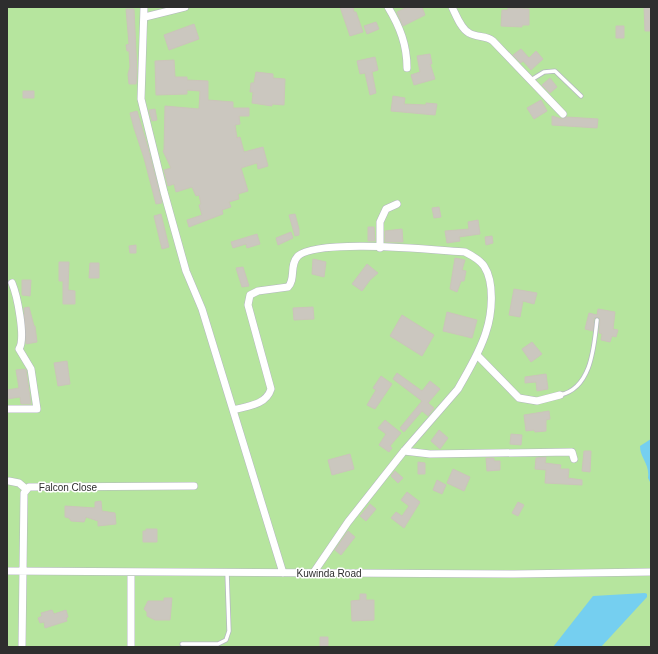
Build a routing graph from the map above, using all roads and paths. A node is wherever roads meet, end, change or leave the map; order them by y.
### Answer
1 (144, 7) edge
2 (185, 7) edge
3 (388, 7) edge
4 (452, 7) edge
5 (145, 17) junction
6 (407, 68) dead end
7 (531, 80) junction
8 (581, 96) dead end
9 (563, 114) dead end
10 (397, 204) dead end
11 (380, 248) junction
12 (12, 283) dead end
13 (597, 320) dead end
14 (477, 355) junction
15 (560, 395) joint
16 (7, 410) edge
17 (233, 410) junction
18 (404, 451) junction
19 (574, 459) dead end
20 (9, 481) dead end
21 (194, 486) dead end
22 (26, 489) junction
23 (7, 571) edge
24 (23, 571) junction
25 (131, 572) junction
26 (227, 572) junction
27 (314, 572) junction
28 (651, 572) edge
29 (283, 573) junction
30 (182, 644) dead end
31 (22, 647) edge
32 (131, 647) edge

1 - 5 street
2 - 5 street
3 - 6 street
4 - 7 street
5 - 17 street
7 - 8 lane
7 - 9 street
10 - 11 street
11 - 14 street
11 - 17 street
12 - 16 street
13 - 15 lane
14 - 15 street
14 - 18 street
17 - 29 street
18 - 19 street
18 - 27 street
20 - 22 street
21 - 22 street, Falcon Close
22 - 24 street, Falcon Close
23 - 24 street, Kuwinda Road
24 - 25 street, Kuwinda Road
24 - 31 street, Falcon Close
25 - 26 street, Kuwinda Road
25 - 32 street
26 - 29 street, Kuwinda Road
26 - 30 lane
27 - 28 street, Kuwinda Road
27 - 29 street, Kuwinda Road

